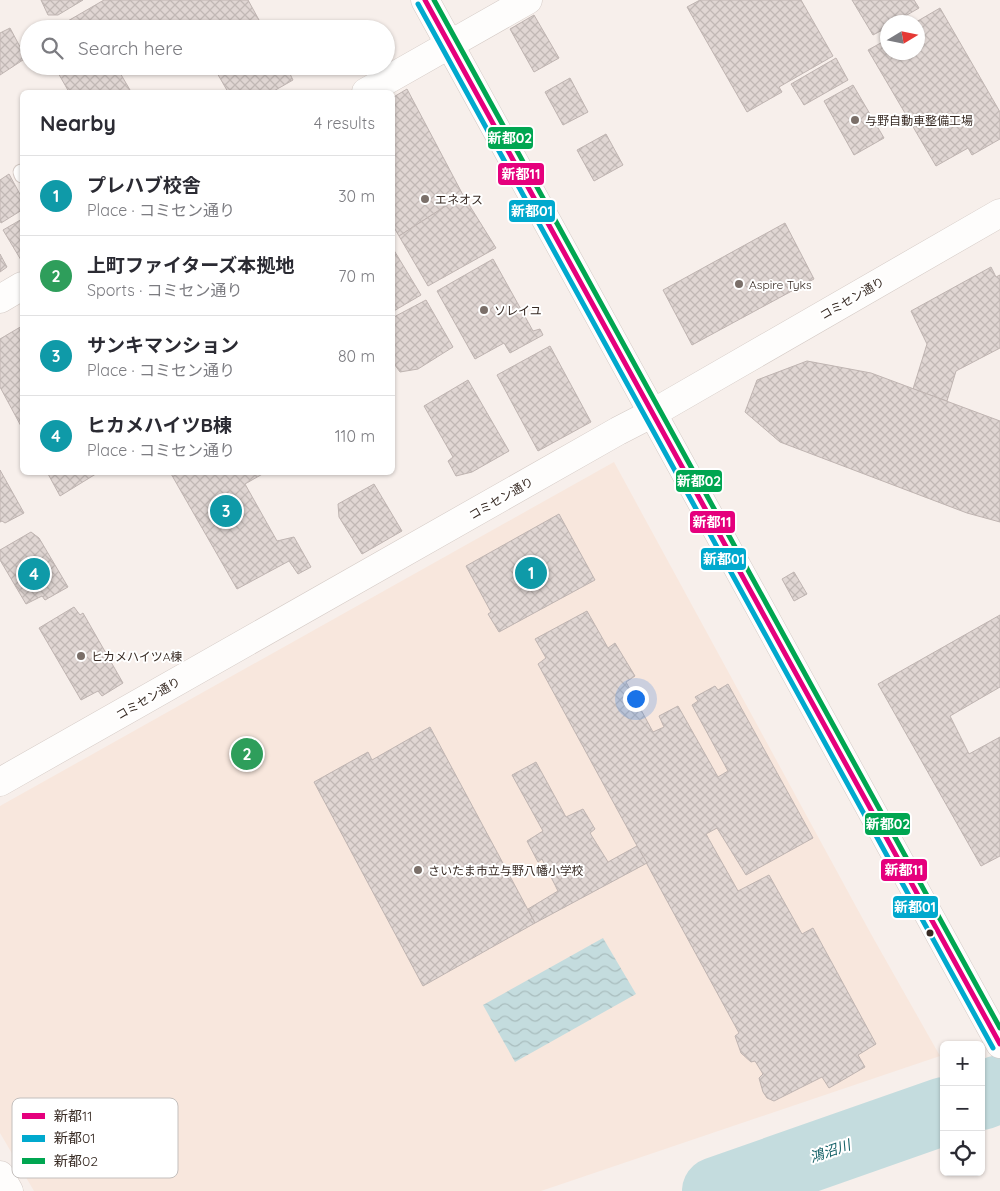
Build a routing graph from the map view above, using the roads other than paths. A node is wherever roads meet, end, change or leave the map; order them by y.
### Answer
1 (425, 0) edge
2 (528, 0) edge
3 (450, 45) junction
4 (370, 90) edge
5 (1000, 212) edge
6 (20, 287) edge
7 (0, 299) edge
8 (653, 413) junction
9 (0, 782) edge
10 (1000, 1044) edge
11 (0, 1175) edge
12 (10, 1191) edge

1 - 3 street
2 - 3 street
3 - 4 street
3 - 8 street
5 - 8 street, コミセン通り
6 - 7 street
8 - 9 street, コミセン通り
8 - 10 street
11 - 12 street

